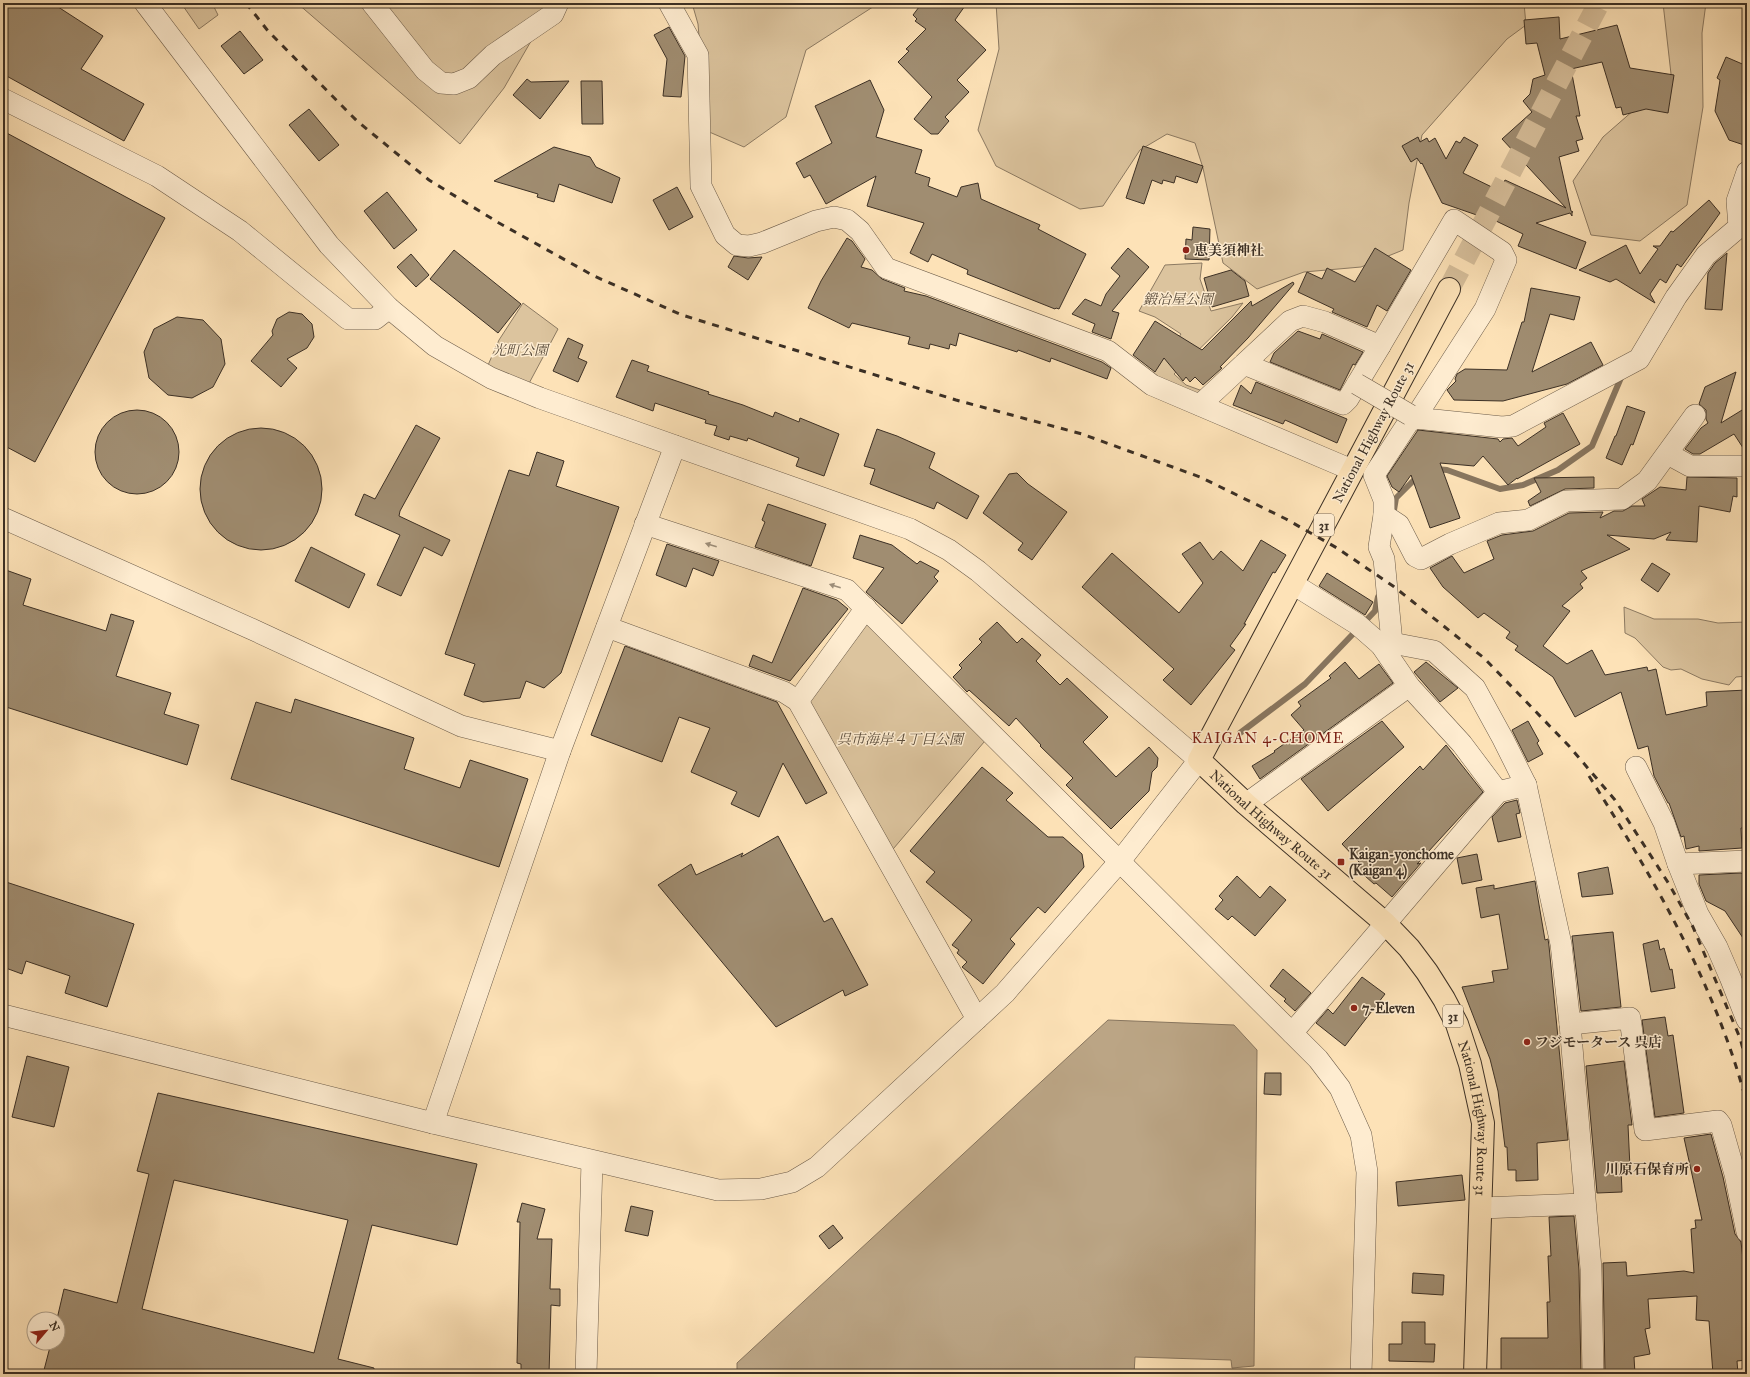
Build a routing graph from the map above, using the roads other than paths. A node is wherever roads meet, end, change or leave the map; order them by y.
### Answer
1 (145, 3) edge
2 (372, 3) edge
3 (558, 3) edge
4 (669, 3) edge
5 (3, 100) edge
6 (1747, 172) edge
7 (1449, 289) tunnel mouth
8 (389, 308) junction
9 (1380, 346) junction
10 (1244, 364) junction
11 (1357, 384) junction
12 (1200, 406) junction
13 (1695, 415) dead end
14 (1412, 416) junction
15 (675, 446) junction
16 (1668, 454) junction
17 (1747, 466) edge
18 (1352, 470) junction
19 (3, 518) edge
20 (1390, 519) junction
21 (645, 524) junction
22 (1293, 584) junction
23 (866, 608) junction
24 (607, 627) junction
25 (1387, 644) junction
26 (1409, 686) junction
27 (798, 701) junction
28 (560, 751) junction
29 (1199, 760) junction
30 (1636, 767) dead end
31 (1526, 785) junction
32 (1498, 792) junction
33 (1246, 804) junction
34 (1120, 860) junction
35 (1747, 861) edge
36 (1678, 864) junction
37 (1385, 923) junction
38 (3, 1015) edge
39 (977, 1019) junction
40 (1747, 1020) edge
41 (1570, 1024) junction
42 (1292, 1033) junction
43 (433, 1123) junction
44 (592, 1161) junction
45 (1584, 1204) junction
46 (1482, 1208) junction
47 (1747, 1232) edge
48 (586, 1374) edge
49 (1361, 1374) edge
50 (1475, 1374) edge
51 (1593, 1374) edge

1 - 8 street
2 - 3 street
4 - 12 street
5 - 8 street
6 - 14 street
7 - 18 highway, National Highway Route 31 / 31
8 - 15 street
9 - 10 street
9 - 11 street
9 - 14 street
10 - 11 street
10 - 12 street
11 - 14 street, bridge
12 - 18 street
13 - 16 street
14 - 20 street
15 - 21 street
15 - 29 street
16 - 17 street
16 - 20 street
18 - 22 highway, National Highway Route 31 / 31
19 - 28 street
20 - 25 street
23 -> 21 street
21 - 24 street
22 - 25 street
22 - 29 highway, National Highway Route 31 / 31
23 - 27 street
23 - 34 street
24 - 27 street
24 - 28 street
25 - 26 street
25 - 31 street
26 - 32 street
26 - 33 street
27 - 39 street
28 - 43 street
29 - 33 highway, National Highway Route 31 / 31
29 - 34 street
30 - 36 street
31 - 32 street
31 - 41 street
32 - 37 street
33 - 37 highway, National Highway Route 31 / 31
34 - 39 street
34 - 42 street
35 - 36 street
36 - 40 street
37 - 42 street
37 - 46 highway, National Highway Route 31 / 31
38 - 43 street
39 - 44 street
41 - 45 street
41 - 47 street
42 - 49 street
43 - 44 street
44 - 48 street
45 - 46 street
45 - 51 street
46 - 50 highway, National Highway Route 31 / 31

